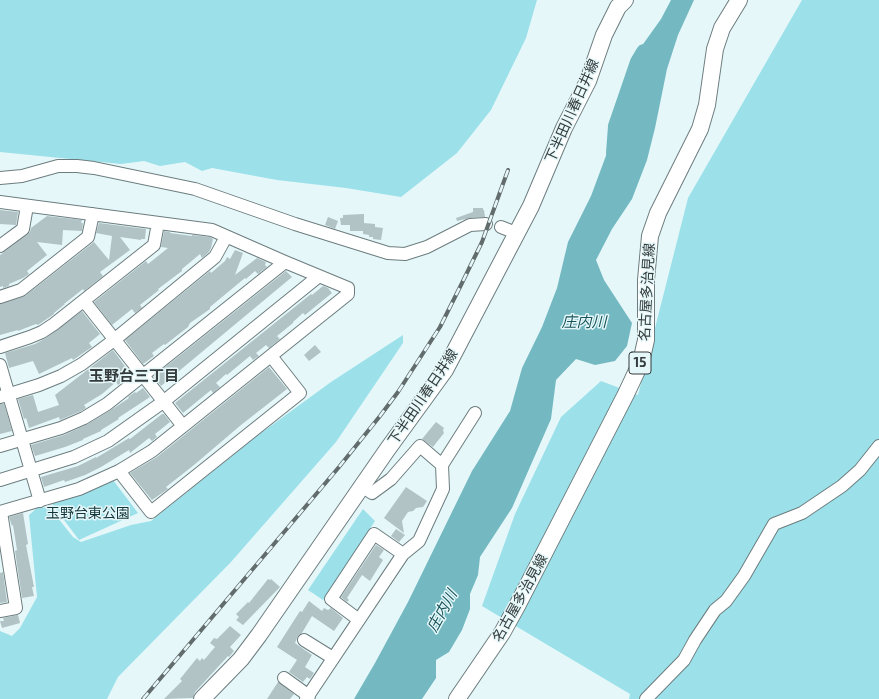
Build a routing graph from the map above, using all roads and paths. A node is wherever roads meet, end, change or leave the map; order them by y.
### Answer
1 (625, 0) edge
2 (739, 0) edge
3 (0, 178) edge
4 (0, 202) edge
5 (27, 206) junction
6 (92, 214) junction
7 (158, 223) junction
8 (486, 224) dead end
9 (501, 227) dead end
10 (516, 234) junction
11 (226, 236) junction
12 (0, 246) edge
13 (285, 262) junction
14 (320, 276) junction
15 (0, 297) edge
16 (84, 301) junction
17 (114, 340) junction
18 (0, 346) edge
19 (271, 356) junction
20 (0, 365) edge
21 (142, 376) junction
22 (4, 395) edge
23 (163, 402) junction
24 (475, 413) dead end
25 (183, 426) junction
26 (22, 440) junction
27 (0, 446) edge
28 (879, 446) edge
29 (442, 465) junction
30 (31, 471) junction
31 (119, 471) junction
32 (0, 480) edge
33 (362, 487) junction
34 (40, 501) junction
35 (0, 512) edge
36 (403, 554) junction
37 (0, 611) edge
38 (359, 620) junction
39 (304, 640) dead end
40 (333, 658) junction
41 (284, 678) dead end
42 (307, 697) edge
43 (202, 699) edge
44 (457, 699) edge
45 (646, 699) edge

1 - 10 main road, 下半田川春日井線
2 - 44 main road, 名古屋多治見線 / 15
3 - 8 street
4 - 5 street
5 - 6 street
5 - 12 street
6 - 7 street
6 - 15 street
7 - 11 street
7 - 16 street
9 - 10 street
10 - 33 main road, 下半田川春日井線
11 - 13 street
11 - 17 street
13 - 14 street
13 - 21 street
14 - 19 street
14 - 23 street
16 - 17 street
16 - 18 street
17 - 21 street
17 - 22 street
19 - 25 street
19 - 31 street
20 - 22 street
21 - 23 street
21 - 26 street
22 - 26 street
23 - 25 street
23 - 30 street
24 - 29 street
25 - 31 street
26 - 27 street
26 - 30 street
28 - 45 street
29 - 33 street
29 - 36 street
30 - 32 street
30 - 34 street
31 - 34 street
33 - 43 main road, 下半田川春日井線
34 - 35 street
35 - 37 street
36 - 38 street
36 - 38 street
38 - 40 street
39 - 40 street
40 - 42 street
41 - 42 street

